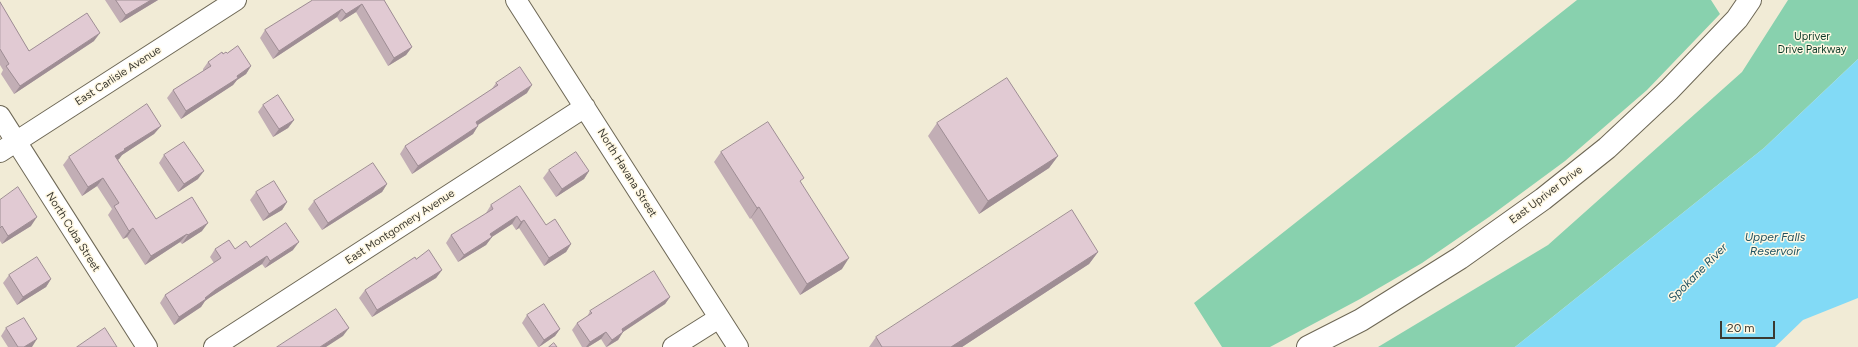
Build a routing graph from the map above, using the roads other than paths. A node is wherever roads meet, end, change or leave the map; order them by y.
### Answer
1 (236, 0) edge
2 (516, 0) edge
3 (1750, 0) edge
4 (585, 107) junction
5 (0, 116) edge
6 (8, 147) edge
7 (719, 318) junction
8 (146, 347) edge
9 (214, 347) edge
10 (673, 347) edge
11 (738, 347) edge
12 (1308, 347) edge

1 - 6 street, East Carlisle Avenue
2 - 4 street, North Havana Street
3 - 12 street, East Upriver Drive
4 - 7 street, North Havana Street
4 - 9 street, East Montgomery Avenue
5 - 6 street, North Cuba Street
6 - 8 street, North Cuba Street
7 - 10 street
7 - 11 street, North Havana Street

